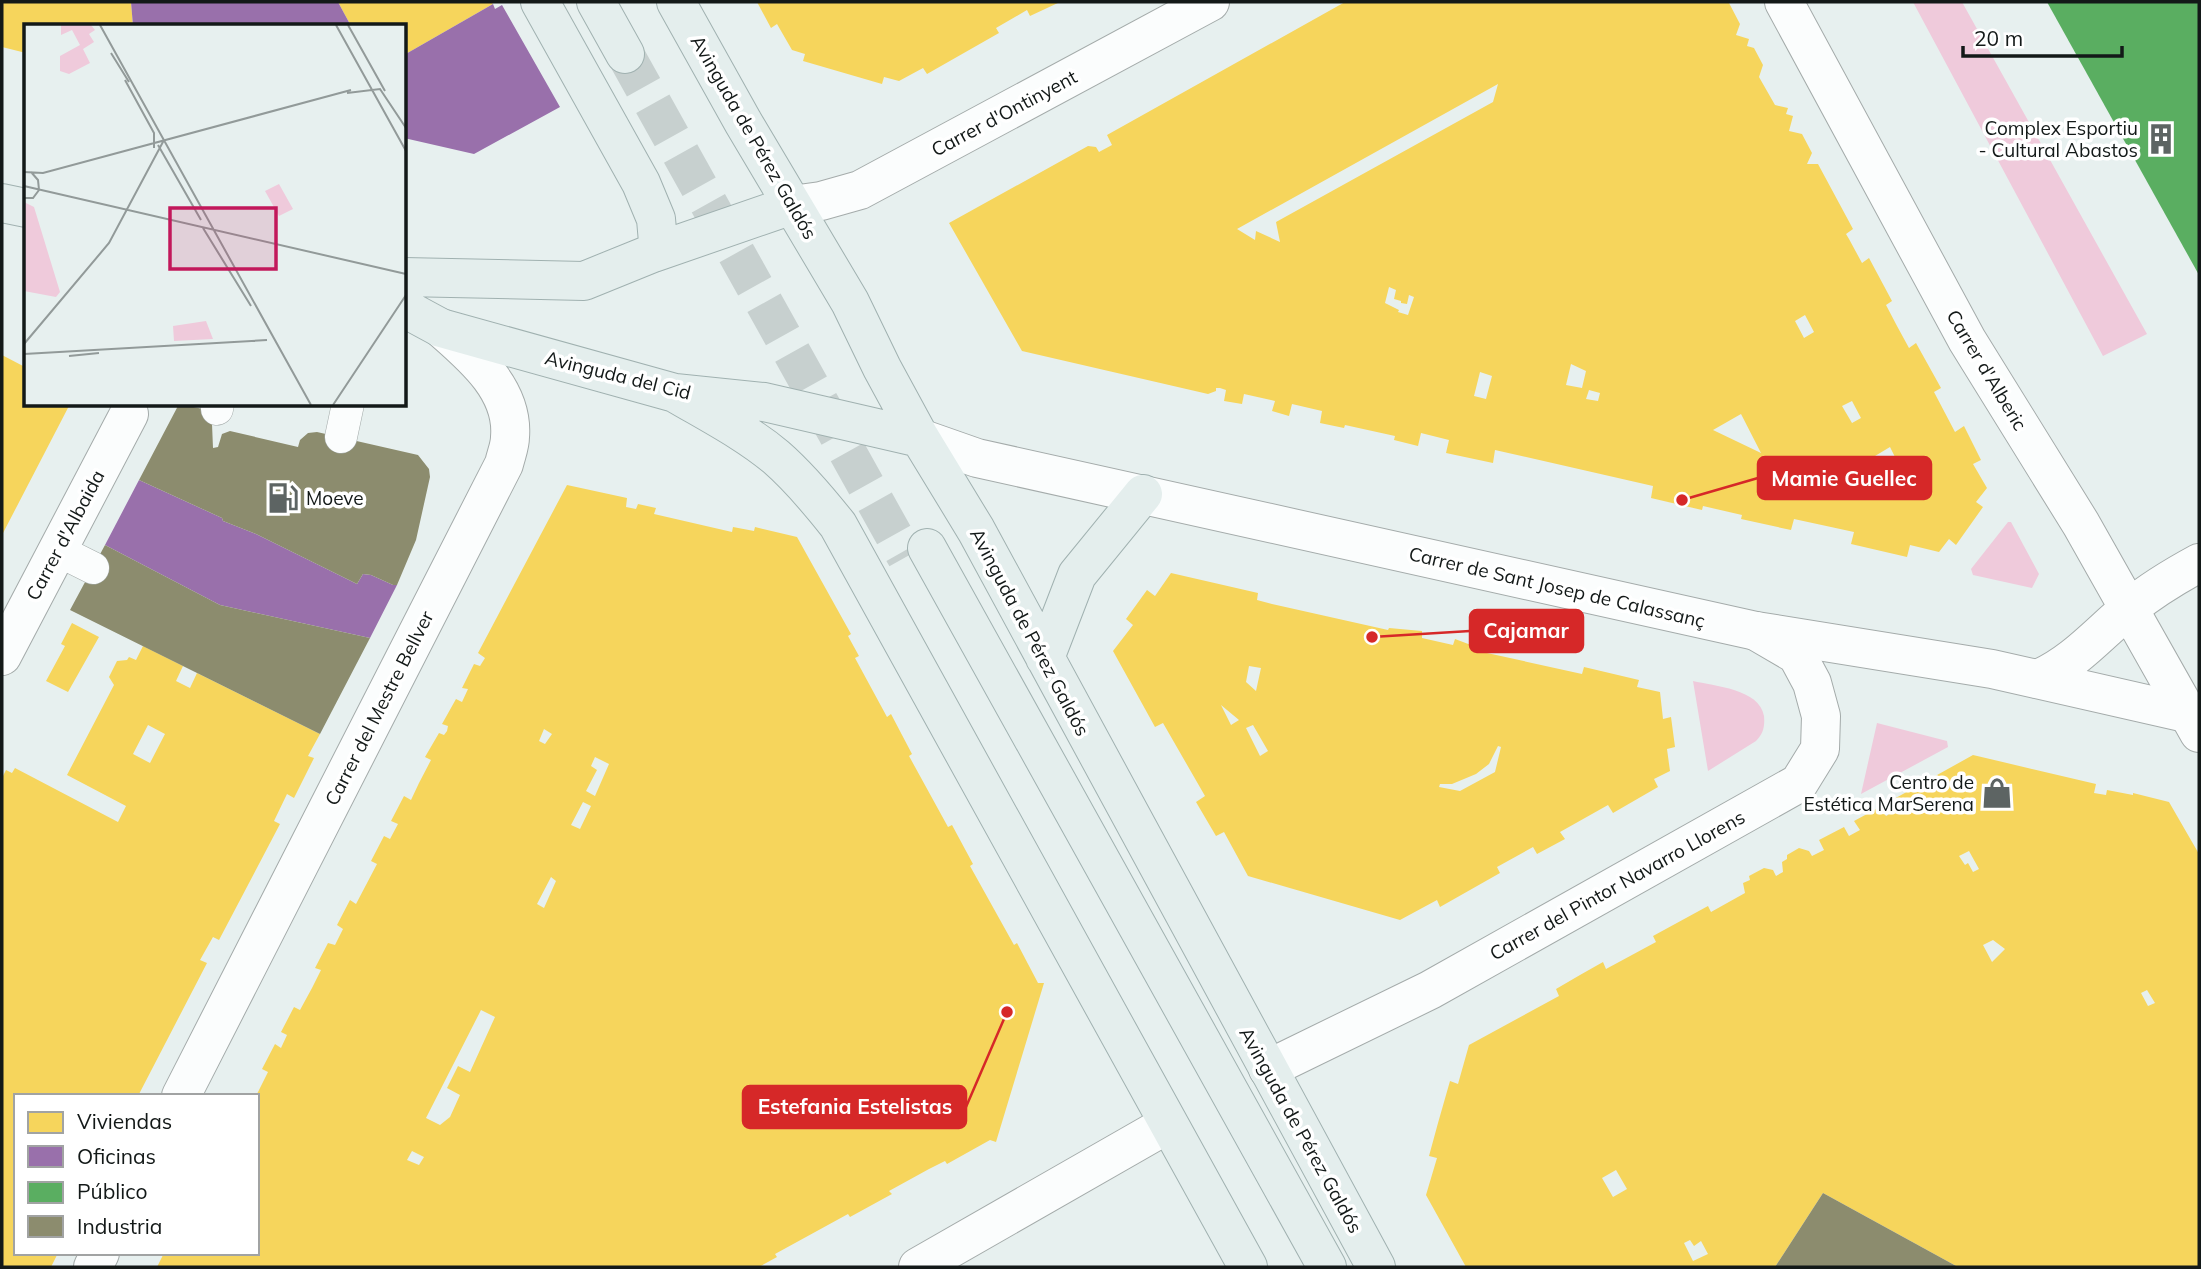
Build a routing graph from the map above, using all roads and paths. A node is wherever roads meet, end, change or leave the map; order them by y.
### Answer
1 (540, 2) edge
2 (596, 2) edge
3 (625, 2) edge
4 (676, 2) edge
5 (1210, 2) edge
6 (1784, 2) edge
7 (2, 203) edge
8 (792, 205) junction
9 (24, 208) edge
10 (653, 253) junction
11 (406, 277) edge
12 (406, 309) edge
13 (441, 328) junction
14 (676, 393) junction
15 (348, 406) edge
16 (129, 414) dead end
17 (341, 437) dead end
18 (920, 438) junction
19 (1143, 494) junction
20 (57, 550) junction
21 (2199, 563) edge
22 (93, 568) dead end
23 (2129, 609) junction
24 (1756, 631) junction
25 (2, 656) edge
26 (1045, 659) junction
27 (2038, 679) junction
28 (2195, 721) edge
29 (1268, 1069) junction
30 (182, 1094) edge
31 (1168, 1124) junction
32 (918, 1267) edge
33 (1248, 1267) edge
34 (1300, 1267) edge
35 (1327, 1267) edge
36 (1376, 1267) edge

1 - 10 main road
2 - 3 main road
4 - 8 main road, Avinguda de Pérez Galdós
5 - 8 street, Carrer d'Ontinyent
6 - 23 street, Carrer d'Alberic
7 - 9 main road
8 - 10 main road
8 - 18 main road, Avinguda de Pérez Galdós
10 - 11 main road
12 - 13 main road, Avinguda del Cid
13 - 14 main road, Avinguda del Cid
13 - 30 street, Carrer del Mestre Bellver
14 - 18 main road, Avinguda del Cid
14 - 31 main road
15 - 17 lane
16 - 20 street, Carrer d'Albaida
18 - 19 street, Carrer de Sant Josep de Calassanç
18 - 26 main road, Avinguda de Pérez Galdós
19 - 24 street, Carrer de Sant Josep de Calassanç
19 - 26 main road
20 - 22 lane
20 - 25 street, Carrer d'Albaida
21 - 23 street
23 - 27 street
23 - 28 street, Carrer d'Alberic
24 - 27 street, Carrer de Sant Josep de Calassanç
24 - 29 street, Carrer del Pintor Navarro Llorens
26 - 29 main road, Avinguda de Pérez Galdós
27 - 28 street, Carrer de Sant Josep de Calassanç
29 - 36 main road, Avinguda de Pérez Galdós
31 - 32 street
31 - 33 main road
34 - 35 main road

